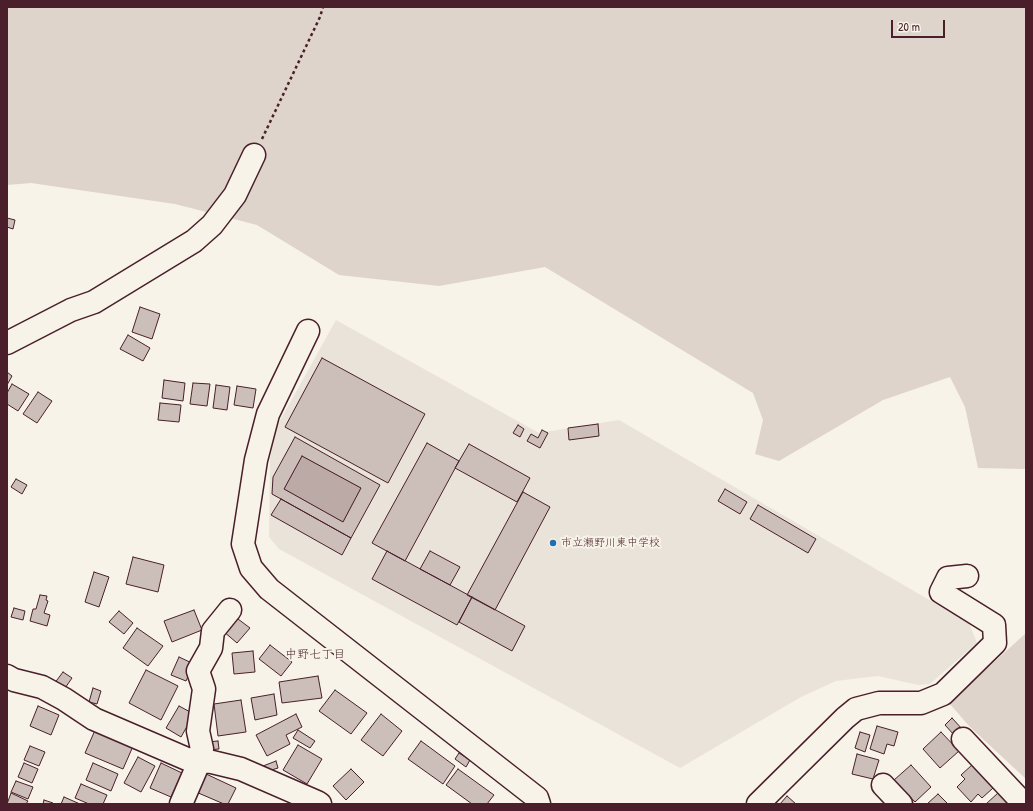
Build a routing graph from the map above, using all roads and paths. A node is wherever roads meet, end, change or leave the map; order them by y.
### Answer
1 (323, 7) edge
2 (254, 155) joint
3 (308, 331) dead end
4 (7, 343) edge
5 (967, 576) dead end
6 (230, 610) dead end
7 (7, 676) edge
8 (963, 739) dead end
9 (200, 760) junction
10 (883, 785) dead end
11 (181, 804) edge
12 (320, 804) edge
13 (540, 804) edge
14 (758, 804) edge
15 (901, 804) edge
16 (1024, 804) edge

1 - 2 path
2 - 4 street
3 - 13 street
5 - 14 street
6 - 9 street
7 - 9 street
8 - 16 street
9 - 11 street
9 - 12 street
10 - 15 street

